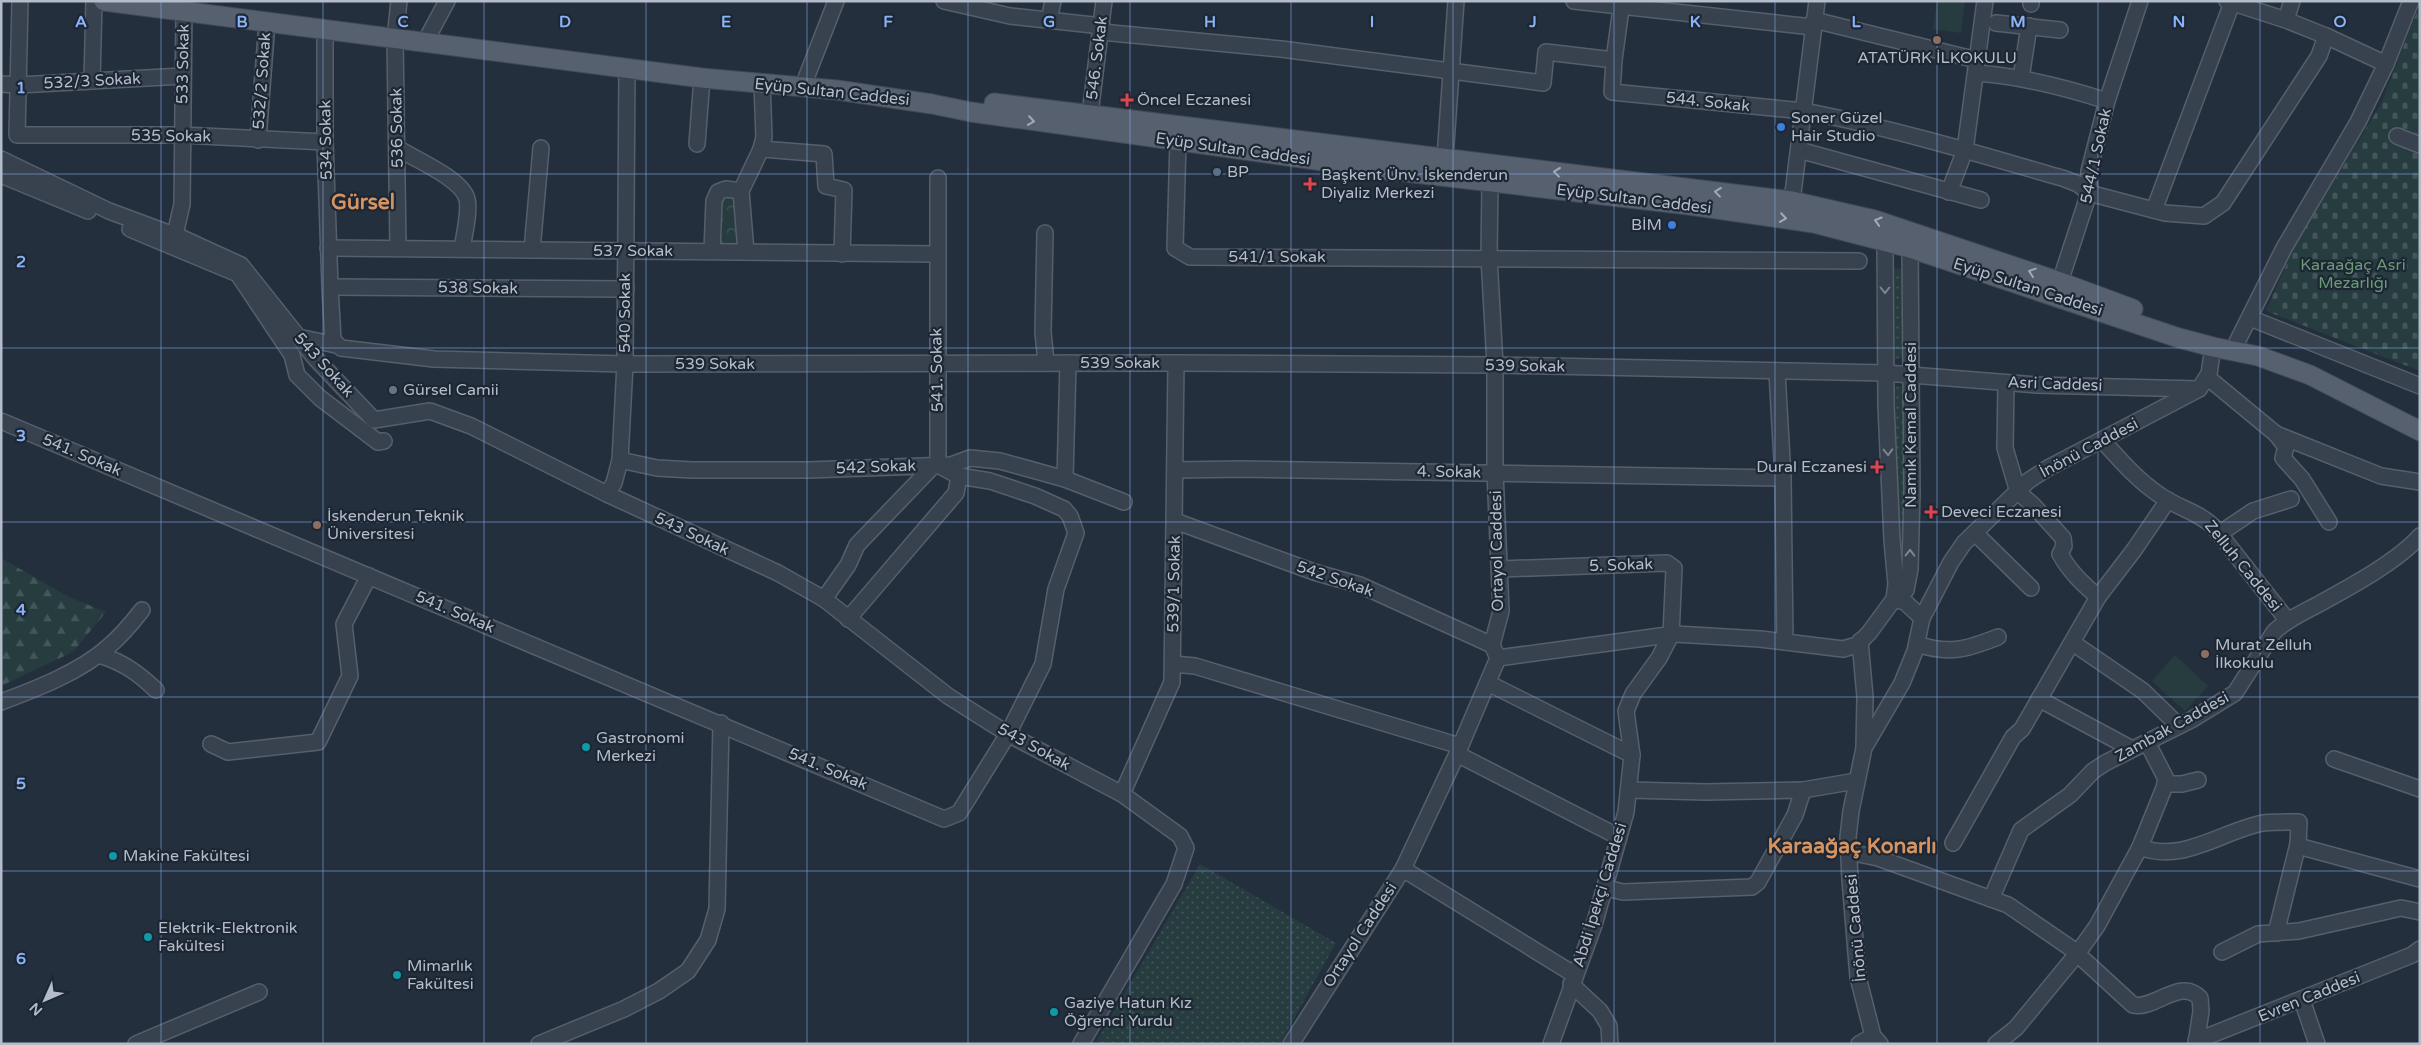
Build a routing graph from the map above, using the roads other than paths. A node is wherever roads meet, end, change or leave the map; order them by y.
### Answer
1 (20, 1) edge
2 (94, 1) edge
3 (104, 1) edge
4 (398, 1) edge
5 (446, 1) edge
6 (836, 1) edge
7 (944, 1) edge
8 (1052, 1) edge
9 (1104, 1) edge
10 (1456, 1) edge
11 (1574, 1) edge
12 (1817, 1) edge
13 (1985, 1) edge
14 (2140, 1) edge
15 (2292, 1) edge
16 (2410, 1) edge
17 (2229, 2) edge
18 (1622, 4) edge
19 (184, 12) junction
20 (1049, 20) junction
21 (2286, 20) junction
22 (267, 22) junction
23 (1814, 23) junction
24 (1996, 23) dead end
25 (2029, 26) junction
26 (1101, 29) junction
27 (325, 30) junction
28 (2060, 30) dead end
29 (2326, 36) junction
30 (395, 39) junction
31 (425, 42) junction
32 (1614, 60) junction
33 (2386, 64) junction
34 (1976, 66) junction
35 (627, 68) junction
36 (1450, 70) junction
37 (183, 76) junction
38 (702, 78) junction
39 (2021, 78) junction
40 (92, 81) junction
41 (762, 83) junction
42 (1, 84) edge
43 (19, 85) junction
44 (803, 86) junction
45 (2107, 101) junction
46 (932, 104) junction
47 (1804, 111) junction
48 (1090, 114) junction
49 (182, 135) junction
50 (2397, 136) dead end
51 (258, 140) junction
52 (1178, 141) junction
53 (325, 142) junction
54 (697, 144) dead end
55 (2420, 145) edge
56 (397, 148) junction
57 (541, 148) dead end
58 (761, 149) junction
59 (1799, 150) junction
60 (1965, 150) junction
61 (1445, 158) junction
62 (1, 159) edge
63 (1, 175) edge
64 (938, 178) dead end
65 (1490, 182) junction
66 (741, 191) junction
67 (1949, 192) junction
68 (2090, 194) junction
69 (1981, 200) dead end
70 (1792, 201) junction
71 (2154, 210) junction
72 (1046, 233) dead end
73 (175, 235) junction
74 (1885, 241) junction
75 (328, 248) junction
76 (398, 248) junction
77 (1910, 248) junction
78 (462, 249) junction
79 (532, 250) junction
80 (625, 251) junction
81 (712, 252) junction
82 (746, 252) junction
83 (842, 254) junction
84 (937, 254) junction
85 (1489, 257) junction
86 (1859, 261) dead end
87 (2060, 282) junction
88 (330, 287) junction
89 (626, 289) junction
90 (2250, 318) junction
91 (298, 337) junction
92 (335, 342) junction
93 (2236, 344) junction
94 (2213, 348) junction
95 (2258, 356) junction
96 (937, 363) junction
97 (1046, 363) junction
98 (1068, 363) junction
99 (1176, 363) junction
100 (625, 364) junction
101 (1494, 365) junction
102 (1777, 372) junction
103 (1886, 373) junction
104 (1911, 374) junction
105 (2006, 383) junction
106 (2203, 383) junction
107 (2420, 386) edge
108 (1, 421) edge
109 (2420, 431) edge
110 (2276, 434) junction
111 (2102, 440) junction
112 (384, 441) dead end
113 (620, 460) junction
114 (936, 465) junction
115 (1176, 470) junction
116 (1495, 472) junction
117 (959, 476) junction
118 (1783, 478) junction
119 (1064, 480) junction
120 (2420, 482) edge
121 (2018, 492) junction
122 (606, 494) junction
123 (2291, 499) dead end
124 (2168, 500) junction
125 (1124, 502) dead end
126 (1175, 521) junction
127 (2329, 522) dead end
128 (1975, 533) junction
129 (2219, 534) junction
130 (2419, 539) edge
131 (1500, 569) junction
132 (370, 576) junction
133 (2031, 588) dead end
134 (2098, 597) junction
135 (1896, 599) junction
136 (824, 600) junction
137 (142, 610) dead end
138 (1922, 618) junction
139 (848, 619) junction
140 (2288, 621) junction
141 (1670, 635) junction
142 (1998, 637) dead end
143 (1860, 641) junction
144 (1785, 642) junction
145 (2073, 643) junction
146 (1917, 644) junction
147 (1495, 652) junction
148 (99, 655) junction
149 (1172, 664) junction
150 (1488, 683) junction
151 (156, 690) dead end
152 (2039, 699) junction
153 (1, 702) edge
154 (721, 723) junction
155 (2179, 726) junction
156 (1008, 734) junction
157 (2147, 742) junction
158 (211, 744) dead end
159 (1864, 748) junction
160 (2132, 749) junction
161 (1459, 750) junction
162 (1632, 755) junction
163 (2334, 759) dead end
164 (2198, 780) dead end
165 (1856, 781) junction
166 (2165, 784) junction
167 (2420, 789) edge
168 (1629, 790) junction
169 (1803, 790) junction
170 (1122, 794) junction
171 (1619, 837) junction
172 (1953, 843) dead end
173 (2298, 844) junction
174 (2140, 847) junction
175 (1849, 852) junction
176 (1403, 868) junction
177 (2420, 879) edge
178 (1606, 888) junction
179 (1991, 899) junction
180 (2420, 912) edge
181 (2276, 933) junction
182 (2420, 949) edge
183 (2222, 952) dead end
184 (2077, 954) junction
185 (1573, 980) junction
186 (259, 992) dead end
187 (2302, 1000) junction
188 (1876, 1040) edge
189 (2196, 1043) edge
190 (136, 1044) edge
191 (539, 1044) edge
192 (1080, 1044) edge
193 (1291, 1044) edge
194 (1551, 1044) edge
195 (1610, 1044) edge
196 (1859, 1044) edge
197 (1996, 1044) edge
198 (2317, 1044) edge

1 - 43 street
2 - 40 street
3 - 19 main road, Eyüp Sultan Caddesi
4 - 30 street, 536 Sokak
5 - 31 street
6 - 44 street
7 - 20 street
8 - 20 street
9 - 26 street, 546. Sokak
10 - 36 street
11 - 18 street
12 - 23 street
13 - 34 street
14 - 45 street, 544/1 Sokak
15 - 21 street
16 - 33 street
17 - 21 street
17 - 71 street
18 - 23 street
18 - 32 street
19 - 22 main road, Eyüp Sultan Caddesi
19 - 37 street, 533 Sokak
20 - 26 street
21 - 29 street
22 - 27 main road, Eyüp Sultan Caddesi
22 - 51 street, 532/2 Sokak
23 - 34 street
23 - 47 street
24 - 25 street
25 - 28 street
25 - 39 street
26 - 36 street
26 - 48 street, 546. Sokak
27 - 30 main road, Eyüp Sultan Caddesi
27 - 53 street, 534 Sokak
29 - 33 street
29 - 71 street, 544. Sokak
30 - 31 main road, Eyüp Sultan Caddesi
30 - 56 street, 536 Sokak
31 - 35 main road, Eyüp Sultan Caddesi
32 - 36 street
32 - 47 street, 544. Sokak
33 - 90 street
34 - 39 street
34 - 60 street
35 - 38 main road, Eyüp Sultan Caddesi
35 - 80 street, 540 Sokak
36 - 61 street
37 - 40 street, 532/3 Sokak
37 - 49 street, 533 Sokak
38 - 41 main road, Eyüp Sultan Caddesi
38 - 54 street
39 - 45 street
40 - 43 street, 532/3 Sokak
41 - 44 main road, Eyüp Sultan Caddesi
41 - 58 street
42 - 43 street, 532/3 Sokak
43 - 49 street, 535 Sokak
44 - 46 main road, Eyüp Sultan Caddesi
45 - 68 street, 544/1 Sokak
46 - 48 main road
46 -> 52 main road, Eyüp Sultan Caddesi
47 - 59 street
47 - 60 street, 544. Sokak
48 - 61 main road
49 - 51 street, 535 Sokak
49 - 73 street, 533 Sokak
50 - 55 street
51 - 53 street, 535 Sokak
52 - 65 main road, Eyüp Sultan Caddesi
52 - 85 street, 541/1 Sokak
53 - 75 street, 534 Sokak
56 - 76 street, 536 Sokak
56 - 78 street
57 - 79 street
58 - 66 street
58 - 83 street
59 - 67 street
59 - 70 street
60 - 67 street
60 - 68 street, 544. Sokak
70 -> 61 main road
62 - 73 street, 543 Sokak
63 - 112 street
64 - 84 street, 541. Sokak
65 -> 74 main road, Eyüp Sultan Caddesi
65 - 85 street, Ortayol Caddesi
66 - 81 street
66 - 82 street
67 - 69 street
68 - 71 street, 544. Sokak
68 - 87 street, 544/1 Sokak
87 -> 70 main road
72 - 97 street
73 - 91 street, 543 Sokak
74 - 77 main road, Eyüp Sultan Caddesi
74 -> 103 street
75 - 76 street, 537 Sokak
75 - 88 street, 534 Sokak
76 - 78 street, 537 Sokak
77 - 94 main road, Eyüp Sultan Caddesi
77 - 104 street, Namık Kemal Caddesi
78 - 79 street, 537 Sokak
79 - 80 street, 537 Sokak
80 - 81 street, 537 Sokak
80 - 89 street, 540 Sokak
81 - 82 street, 537 Sokak
82 - 83 street, 537 Sokak
83 - 84 street, 537 Sokak
84 - 96 street, 541. Sokak
85 - 86 street
85 - 101 street, Ortayol Caddesi
87 - 93 main road
88 - 89 street, 538 Sokak
88 - 92 street, 534 Sokak
89 - 100 street, 540 Sokak
90 - 93 street
90 - 107 street
91 - 92 street, 539 Sokak
91 - 122 street, 543 Sokak
92 - 100 street, 539 Sokak
93 - 95 main road
94 - 95 main road, Eyüp Sultan Caddesi
94 - 106 street
95 - 109 main road, Eyüp Sultan Caddesi
96 - 97 street, 539 Sokak
96 - 100 street, 539 Sokak
96 - 114 street, 541. Sokak
97 - 98 street, 539 Sokak
98 - 99 street, 539 Sokak
98 - 119 street
99 - 101 street, 539 Sokak
99 - 115 street, 539/1 Sokak
100 - 113 street, 540 Sokak
101 - 102 street, 539 Sokak
101 - 116 street, Ortayol Caddesi
102 - 103 street, 539 Sokak
102 - 118 street
103 - 104 street, 539 Sokak
103 -> 135 street
104 - 105 street, Asri Caddesi
135 -> 104 street, Namık Kemal Caddesi
105 - 106 street, Asri Caddesi
105 - 121 street
106 - 110 street
106 - 111 street, İnönü Caddesi
108 - 132 street, 541. Sokak
110 - 120 street
110 - 127 street
111 - 121 street, İnönü Caddesi
111 - 124 street, Zelluh Caddesi
113 - 114 street, 542 Sokak
113 - 122 street, 540 Sokak
114 - 117 street, 541. Sokak
114 - 119 street, 542 Sokak
114 - 136 street
115 - 116 street, 4. Sokak
115 - 126 street, 539/1 Sokak
116 - 118 street, 4. Sokak
116 - 131 street, Ortayol Caddesi
117 - 139 street
117 - 156 street, 541. Sokak
118 - 144 street
119 - 125 street, 542 Sokak
121 - 128 street, İnönü Caddesi
121 - 134 street
122 - 136 street, 543 Sokak
123 - 129 street
124 - 129 street, Zelluh Caddesi
124 - 134 street
126 - 147 street, 542 Sokak
126 - 149 street, 539/1 Sokak
128 - 133 street
128 - 138 street, İnönü Caddesi
129 - 140 street, Zelluh Caddesi
130 - 140 street, Zambak Caddesi
131 - 141 street, 5. Sokak
131 - 147 street, Ortayol Caddesi
132 - 154 street, 541. Sokak
132 - 158 street
134 - 145 street
135 - 138 street
135 - 143 street, Namık Kemal Caddesi
136 - 139 street, 543 Sokak
137 - 148 street
138 - 146 street, İnönü Caddesi
139 - 156 street, 543 Sokak
140 - 155 street, Zambak Caddesi
141 - 144 street
141 - 147 street
141 - 162 street, Abdi İpekçi Caddesi
142 - 146 street
143 - 144 street
143 - 159 street
145 - 152 street
145 - 155 street
146 - 159 street, İnönü Caddesi
147 - 150 street, Ortayol Caddesi
148 - 151 street
148 - 153 street
149 - 161 street
149 - 170 street, 539/1 Sokak
150 - 161 street, Ortayol Caddesi
150 - 162 street
152 - 160 street
152 - 172 street
154 - 156 street, 541. Sokak
154 - 191 street
155 - 157 street, Zambak Caddesi
156 - 170 street, 543 Sokak
157 - 160 street, Zambak Caddesi
157 - 166 street
159 - 165 street, İnönü Caddesi
160 - 179 street, Zambak Caddesi
161 - 171 street
161 - 176 street, Ortayol Caddesi
162 - 168 street, Abdi İpekçi Caddesi
163 - 167 street
164 - 166 street
165 - 169 street
165 - 175 street, İnönü Caddesi
166 - 174 street
168 - 169 street
168 - 171 street, Abdi İpekçi Caddesi
169 - 178 street
170 - 192 street, 543 Sokak
171 - 178 street, Abdi İpekçi Caddesi
173 - 174 street
173 - 177 street
173 - 181 street
174 - 184 street
175 - 179 street
175 - 188 street, İnönü Caddesi
176 - 185 street
176 - 193 street, Ortayol Caddesi
178 - 185 street, Abdi İpekçi Caddesi
179 - 184 street
180 - 181 street
181 - 183 street
182 - 187 street, Evren Caddesi
184 - 189 street
184 - 197 street
185 - 194 street, Abdi İpekçi Caddesi
185 - 195 street
186 - 190 street
187 - 189 street, Evren Caddesi
187 - 198 street
188 - 196 street

